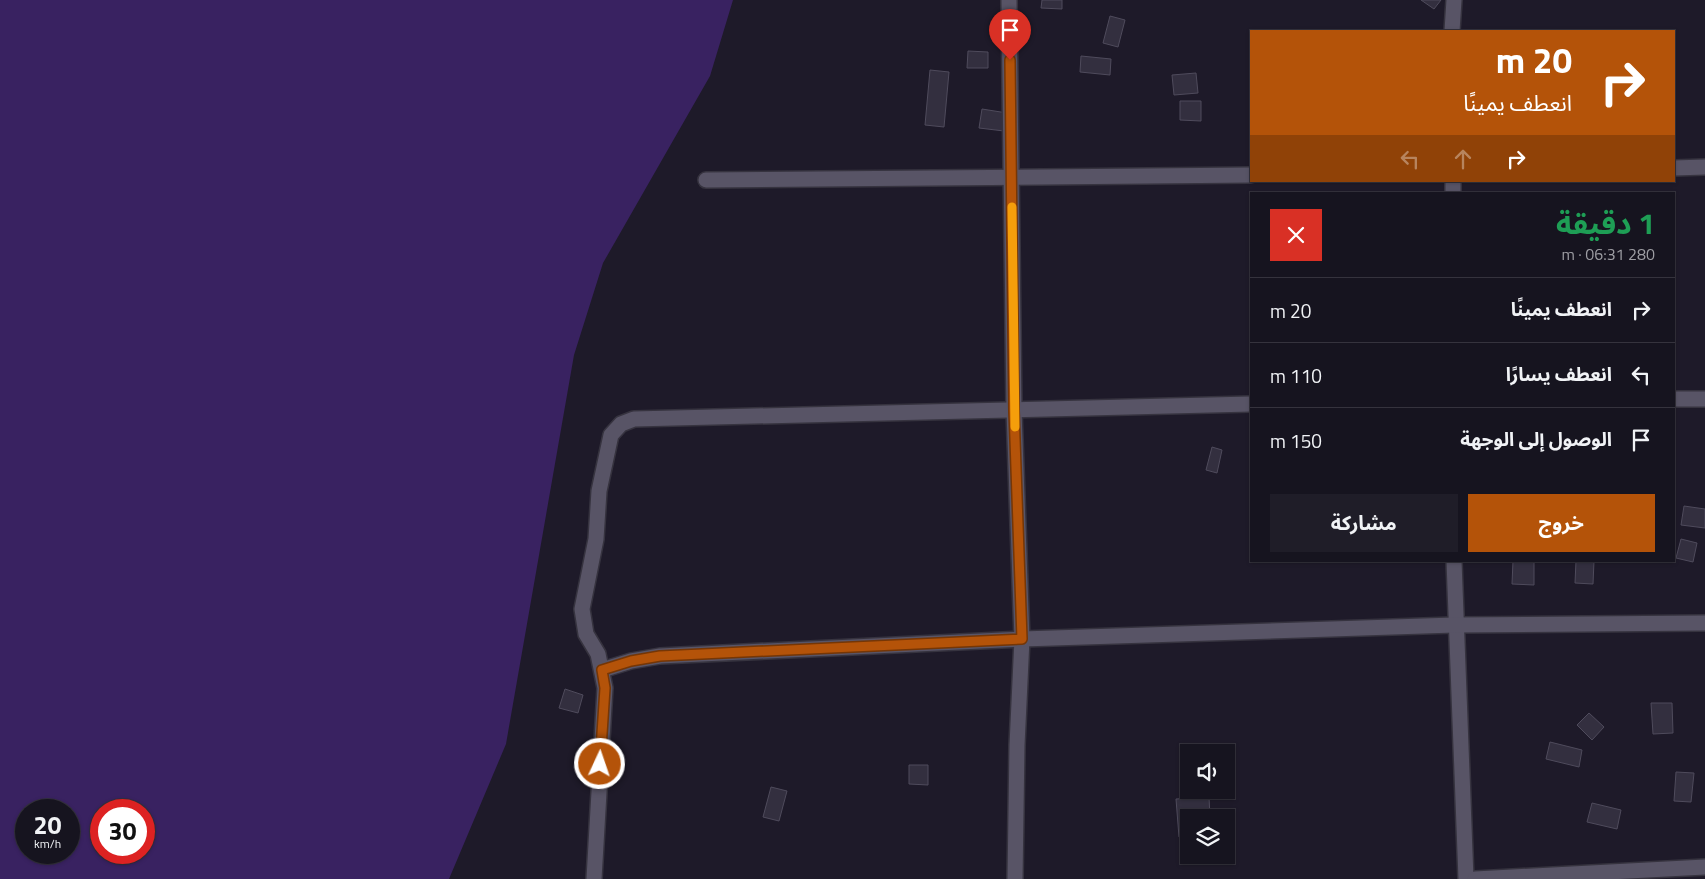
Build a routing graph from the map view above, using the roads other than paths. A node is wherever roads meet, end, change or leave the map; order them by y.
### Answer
1 (1009, 0) edge
2 (1454, 0) edge
3 (1452, 30) edge
4 (1705, 167) edge
5 (1675, 168) edge
6 (1250, 175) edge
7 (1012, 178) junction
8 (706, 180) dead end
9 (1675, 399) edge
10 (1705, 399) edge
11 (1250, 404) edge
12 (1014, 411) junction
13 (1454, 562) edge
14 (1705, 623) edge
15 (1454, 625) junction
16 (1022, 639) junction
17 (602, 670) junction
18 (1705, 867) edge
19 (594, 879) edge
20 (1015, 879) edge
21 (1466, 879) edge
22 (1475, 879) edge

1 - 7 street
2 - 3 street
4 - 5 street
6 - 7 street
7 - 8 street
7 - 12 street
9 - 10 street
11 - 12 street
12 - 16 street
12 - 17 street
13 - 15 street
14 - 15 street
15 - 16 street
15 - 21 street
16 - 17 street
16 - 20 street
17 - 19 street
18 - 22 street

